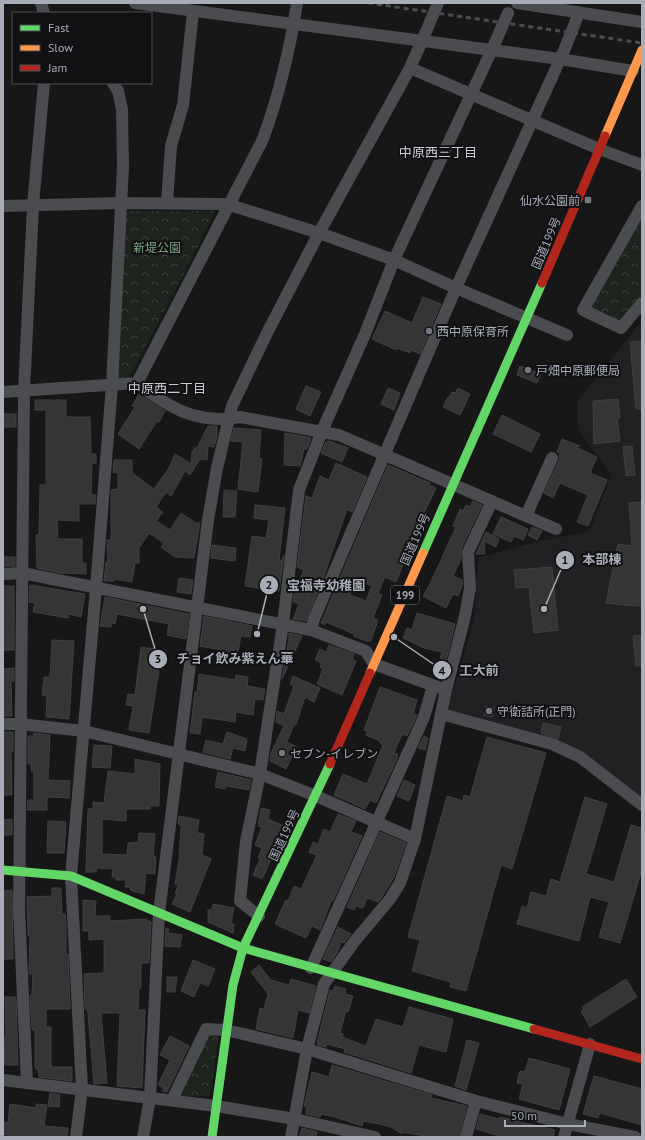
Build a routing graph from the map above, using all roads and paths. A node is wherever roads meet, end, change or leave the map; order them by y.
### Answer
1 (135, 3) edge
2 (297, 3) edge
3 (438, 3) edge
4 (517, 3) edge
5 (510, 8) edge
6 (580, 11) edge
7 (193, 12) junction
8 (294, 20) junction
9 (642, 22) edge
10 (424, 38) junction
11 (493, 47) junction
12 (642, 50) edge
13 (562, 56) junction
14 (410, 68) junction
15 (637, 69) edge
16 (44, 84) edge
17 (114, 84) edge
18 (471, 95) junction
19 (533, 121) junction
20 (599, 149) junction
21 (642, 166) edge
22 (121, 203) junction
23 (167, 203) junction
24 (33, 205) junction
25 (230, 205) junction
26 (3, 206) edge
27 (642, 206) edge
28 (319, 233) junction
29 (394, 260) junction
30 (456, 288) junction
31 (642, 303) edge
32 (527, 317) junction
33 (566, 335) dead end
34 (137, 383) junction
35 (112, 385) junction
36 (24, 390) junction
37 (3, 392) edge
38 (228, 420) junction
39 (322, 431) junction
40 (385, 456) junction
41 (552, 458) dead end
42 (452, 485) junction
43 (492, 502) junction
44 (526, 516) junction
45 (556, 529) dead end
46 (22, 573) junction
47 (3, 574) edge
48 (96, 588) junction
49 (198, 608) junction
50 (283, 624) junction
51 (311, 630) junction
52 (374, 664) junction
53 (433, 686) junction
54 (446, 690) junction
55 (441, 714) junction
56 (3, 724) edge
57 (20, 724) junction
58 (84, 731) junction
59 (180, 753) junction
60 (260, 774) junction
61 (316, 796) junction
62 (642, 805) edge
63 (375, 821) junction
64 (415, 839) junction
65 (3, 870) edge
66 (19, 871) junction
67 (71, 876) junction
68 (159, 914) junction
69 (259, 916) junction
70 (243, 948) junction
71 (311, 968) junction
72 (331, 973) junction
73 (226, 1030) junction
74 (590, 1044) junction
75 (307, 1049) junction
76 (642, 1059) edge
77 (3, 1080) edge
78 (27, 1083) junction
79 (82, 1089) junction
80 (150, 1098) junction
81 (172, 1100) junction
82 (476, 1101) junction
83 (216, 1106) junction
84 (294, 1120) junction
85 (568, 1124) junction
86 (76, 1137) edge
87 (143, 1137) edge
88 (212, 1137) edge
89 (291, 1137) edge
90 (375, 1137) edge
91 (466, 1137) edge
92 (564, 1137) edge
93 (635, 1137) edge

1 - 7 street
2 - 8 street
3 - 10 street, bridge
4 - 6 street
5 - 11 street, bridge
6 - 9 street
6 - 13 street, bridge
7 - 8 street
7 - 23 street
8 - 10 street
8 - 25 street
10 - 11 street
10 - 14 street
11 - 13 street
11 - 18 street
12 - 15 main road, 国道199号 / 199
13 - 15 street
13 - 19 street
14 - 18 street
14 - 28 street
15 - 20 main road, 国道199号 / 199
16 - 24 street
17 - 22 street
18 - 19 street
18 - 29 street
19 - 20 street
19 - 30 street
20 - 21 street
20 - 32 main road, 国道199号 / 199
22 - 23 street
22 - 24 street
22 - 35 street
23 - 25 street
24 - 26 street
24 - 36 street
25 - 28 street
25 - 34 street
27 - 31 street
28 - 29 street
28 - 38 street
29 - 30 street
29 - 39 street
30 - 32 street
30 - 40 street
32 - 33 street
32 - 42 main road, 国道199号 / 199
34 - 35 street
34 - 38 street
35 - 36 street
35 - 48 street
36 - 37 street
36 - 46 street
38 - 39 street
38 - 49 street
39 - 40 street
39 - 50 street
40 - 42 street
40 - 51 street
41 - 44 street
42 - 43 street
42 - 52 main road, 国道199号 / 199
43 - 44 street
43 - 54 street
44 - 45 street
46 - 47 street
46 - 48 street
46 - 57 street
48 - 49 street
48 - 58 street
49 - 50 street
49 - 59 street
50 - 51 street
50 - 60 street
51 - 52 street
52 - 53 street
52 - 61 main road, 国道199号 / 199
53 - 54 street
53 - 63 street
54 - 55 street
55 - 62 street
55 - 64 street
56 - 57 street
57 - 58 street
57 - 66 street
58 - 59 street
58 - 67 street
59 - 60 street
59 - 68 street
60 - 61 street
60 - 69 street
61 - 63 street
61 - 69 main road, 国道199号 / 199
63 - 64 street
63 - 71 street
64 - 72 street
65 - 66 main road
66 - 67 main road
66 - 78 street
67 - 68 main road
67 - 79 street
68 - 70 main road
68 - 80 street
69 - 70 main road, 国道199号 / 199
70 - 71 main road
70 - 73 main road, 国道199号 / 199
71 - 72 main road
72 - 74 main road
72 - 75 street
73 - 75 street
73 - 81 street
73 - 83 main road, 国道199号 / 199
74 - 76 main road
74 - 85 street
75 - 82 street
75 - 84 street
77 - 78 street
78 - 79 street
79 - 80 street
79 - 86 street
80 - 81 street
80 - 87 street
81 - 83 street
82 - 85 street
82 - 91 street
83 - 84 street
83 - 88 main road, 国道199号 / 199
84 - 89 street
84 - 90 street
85 - 92 street
85 - 93 street

